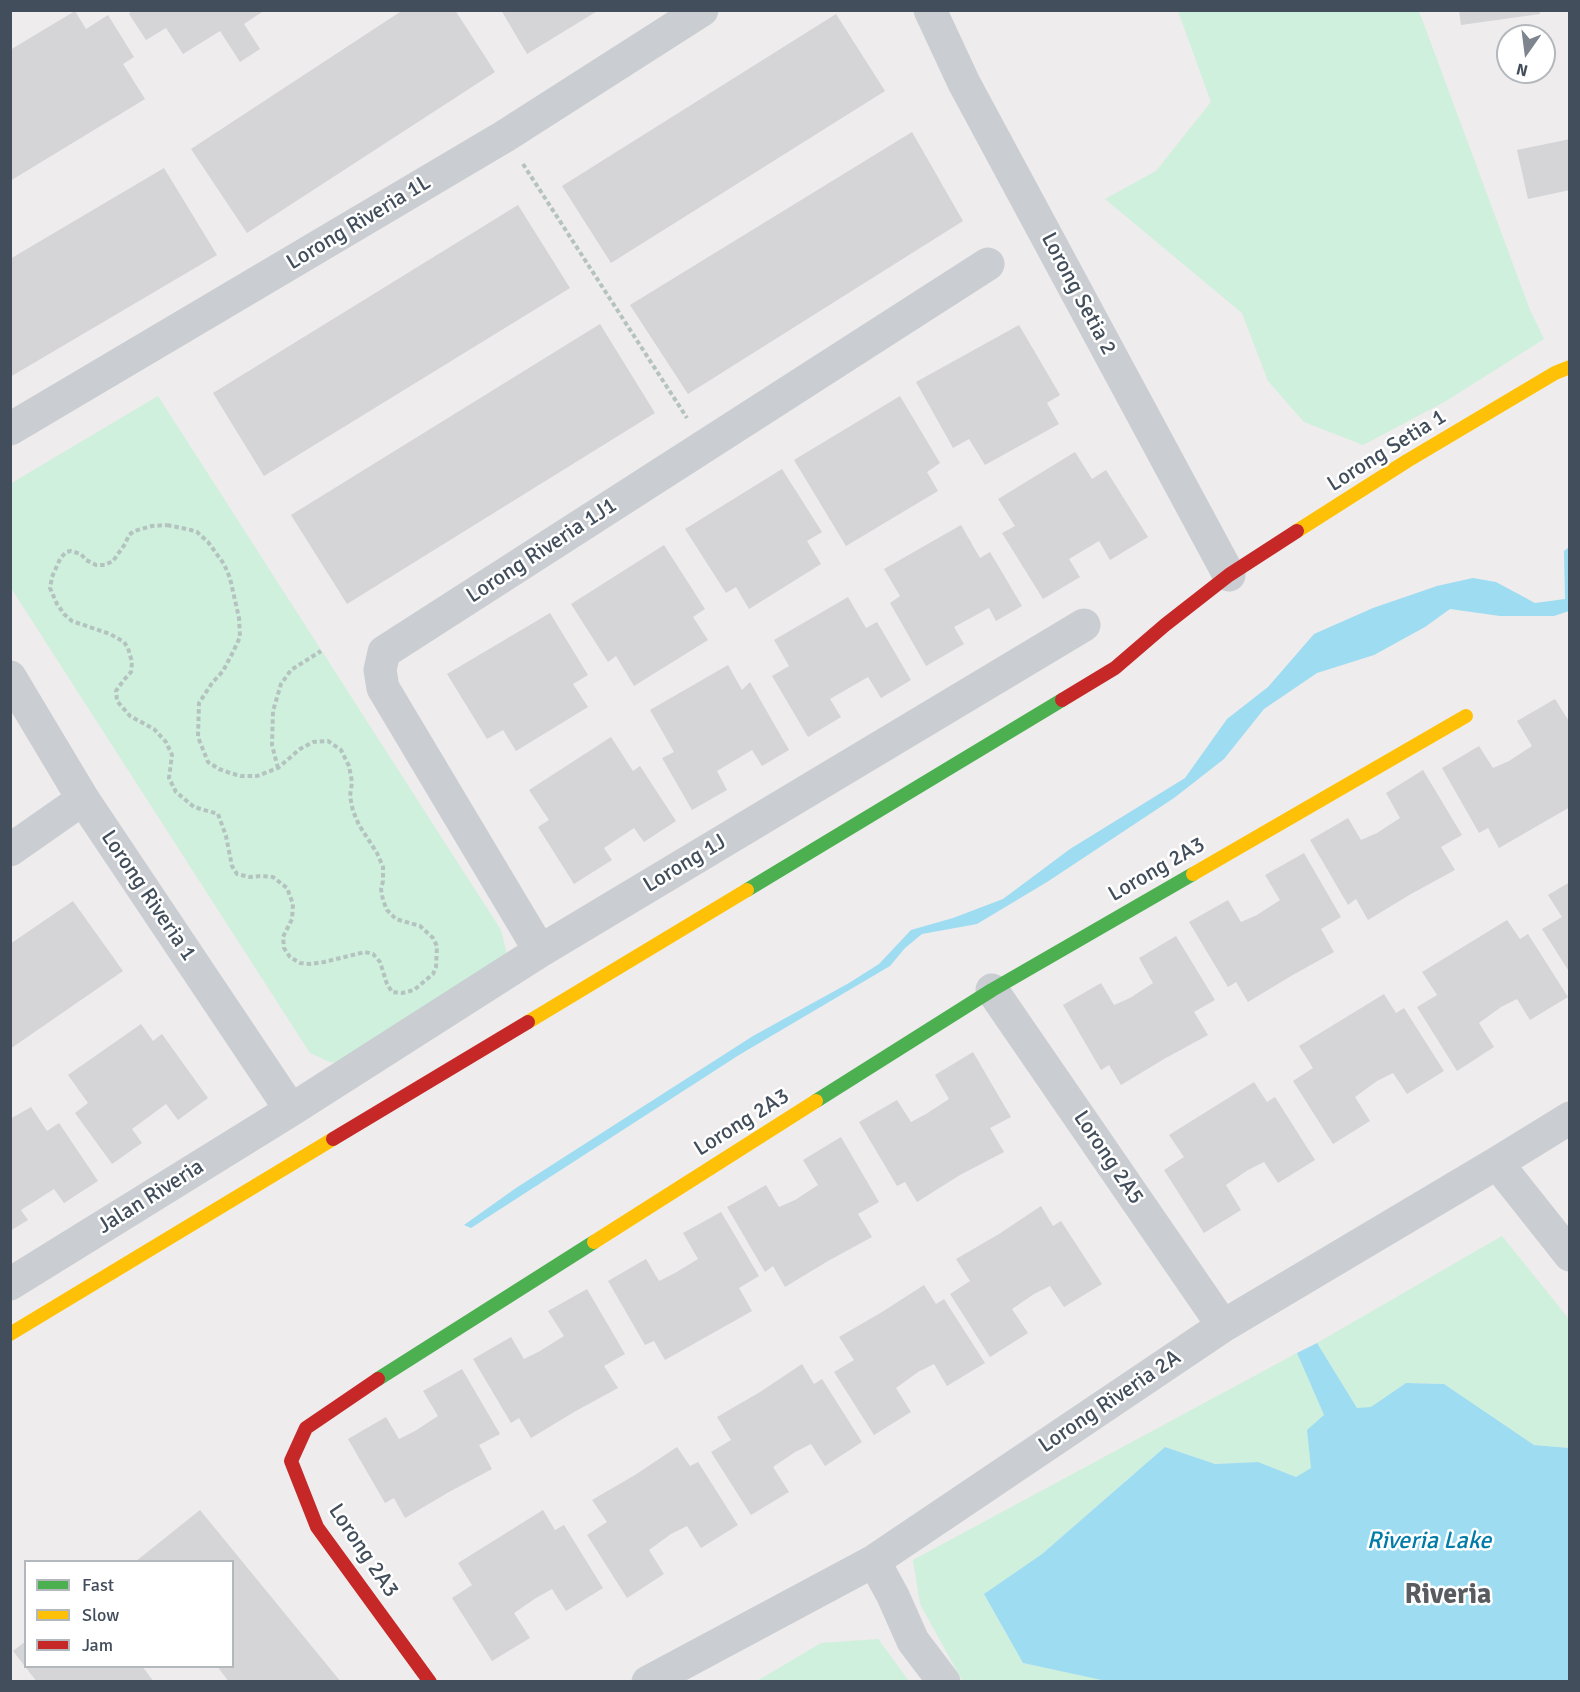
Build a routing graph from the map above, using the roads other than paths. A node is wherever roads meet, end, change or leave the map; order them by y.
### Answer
1 (702, 10) edge
2 (930, 10) edge
3 (988, 264) dead end
4 (1569, 367) edge
5 (10, 429) edge
6 (1229, 575) junction
7 (1084, 625) dead end
8 (10, 677) edge
9 (1466, 716) dead end
10 (83, 799) junction
11 (10, 850) edge
12 (540, 951) junction
13 (992, 990) junction
14 (291, 1110) junction
15 (1569, 1118) edge
16 (1497, 1163) junction
17 (1569, 1255) edge
18 (10, 1284) edge
19 (1223, 1326) junction
20 (10, 1334) edge
21 (874, 1561) junction
22 (430, 1682) edge
23 (648, 1682) edge
24 (944, 1682) edge

1 - 5 street, Lorong Riveria 1L
2 - 6 street, Lorong Setia 2
3 - 12 street, Lorong Riveria 1J1
4 - 6 street, Lorong Setia 1
6 - 20 street, Lorong Setia 1
7 - 12 street, Lorong 1J
8 - 10 street, Lorong Riveria 1
9 - 13 street, Lorong 2A3
10 - 11 street
10 - 14 street, Lorong Riveria 1
12 - 14 street, Lorong 1J
13 - 19 street, Lorong 2A5
13 - 22 street, Lorong 2A3
14 - 18 street, Jalan Riveria
15 - 16 street, Lorong Riveria 2A
16 - 17 street
16 - 19 street, Lorong Riveria 2A
19 - 21 street, Lorong Riveria 2A
21 - 23 street, Lorong Riveria 2A
21 - 24 street

